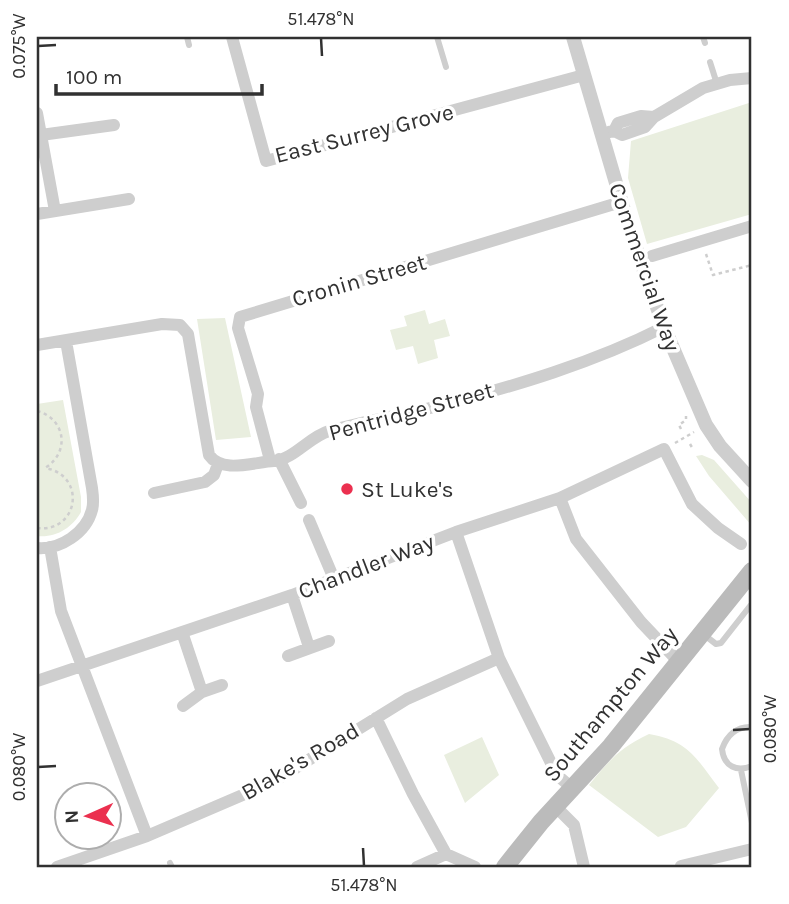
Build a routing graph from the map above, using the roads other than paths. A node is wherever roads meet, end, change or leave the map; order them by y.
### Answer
1 (187, 37) edge
2 (232, 37) edge
3 (437, 37) edge
4 (573, 37) edge
5 (189, 45) dead end
6 (710, 62) dead end
7 (446, 67) dead end
8 (584, 75) junction
9 (752, 78) edge
10 (717, 84) junction
11 (37, 113) edge
12 (114, 125) dead end
13 (608, 133) junction
14 (41, 135) junction
15 (129, 199) dead end
16 (621, 202) junction
17 (55, 211) junction
18 (37, 214) edge
19 (752, 226) edge
20 (652, 256) dead end
21 (664, 327) junction
22 (66, 341) junction
23 (37, 345) edge
24 (275, 459) junction
25 (218, 464) junction
26 (752, 481) edge
27 (155, 493) dead end
28 (560, 498) junction
29 (301, 503) dead end
30 (309, 520) dead end
31 (456, 532) junction
32 (741, 544) dead end
33 (43, 547) edge
34 (752, 571) edge
35 (334, 579) junction
36 (292, 595) junction
37 (750, 606) dead end
38 (182, 632) junction
39 (702, 633) junction
40 (329, 641) dead end
41 (309, 647) junction
42 (288, 656) dead end
43 (499, 658) junction
44 (678, 661) junction
45 (80, 665) junction
46 (37, 681) edge
47 (222, 685) dead end
48 (202, 692) junction
49 (183, 706) dead end
50 (376, 718) junction
51 (752, 727) edge
52 (752, 766) edge
53 (741, 770) junction
54 (572, 788) junction
55 (556, 807) junction
56 (752, 822) edge
57 (147, 836) junction
58 (752, 849) edge
59 (446, 854) junction
60 (681, 866) edge
61 (57, 867) edge
62 (417, 867) edge
63 (475, 867) edge
64 (505, 867) edge
65 (584, 867) edge

1 - 5 lane
2 - 8 street, East Surrey Grove
3 - 7 lane
4 - 8 street, Commercial Way
6 - 10 lane
8 - 13 street, Commercial Way
9 - 10 street
10 - 13 street
11 - 14 street
12 - 14 street
13 - 16 street, Commercial Way
14 - 17 street
15 - 17 street
16 - 21 street, Commercial Way
16 - 24 street, Cronin Street
17 - 18 street
19 - 20 street
21 - 24 street, Pentridge Street
21 - 26 street, Commercial Way
22 - 23 street
22 - 25 street
22 - 33 street
24 - 25 street, Pentridge Street
24 - 29 street
25 - 27 street
28 - 31 street, Chandler Way
28 - 32 street, Chandler Way
28 - 44 street
30 - 35 street
31 - 35 street, Chandler Way
31 - 43 street
33 - 45 street
34 - 39 main road, Southampton Way
35 - 36 street, Chandler Way
36 - 38 street, Chandler Way
36 - 41 street
37 - 39 lane
38 - 45 street, Chandler Way
38 - 48 street
39 - 44 main road, Southampton Way
40 - 41 street
41 - 42 street
43 - 50 street, Blake's Road
43 - 54 street
44 - 54 main road, Southampton Way
45 - 46 street, Chandler Way
45 - 57 street
47 - 48 street
48 - 49 street
50 - 57 street, Blake's Road
50 - 59 street
51 - 53 lane
52 - 53 lane
53 - 56 lane
54 - 55 main road, Southampton Way
55 - 64 main road, Southampton Way
55 - 65 street
57 - 61 street, Blake's Road
58 - 60 street
59 - 62 street
59 - 63 street

